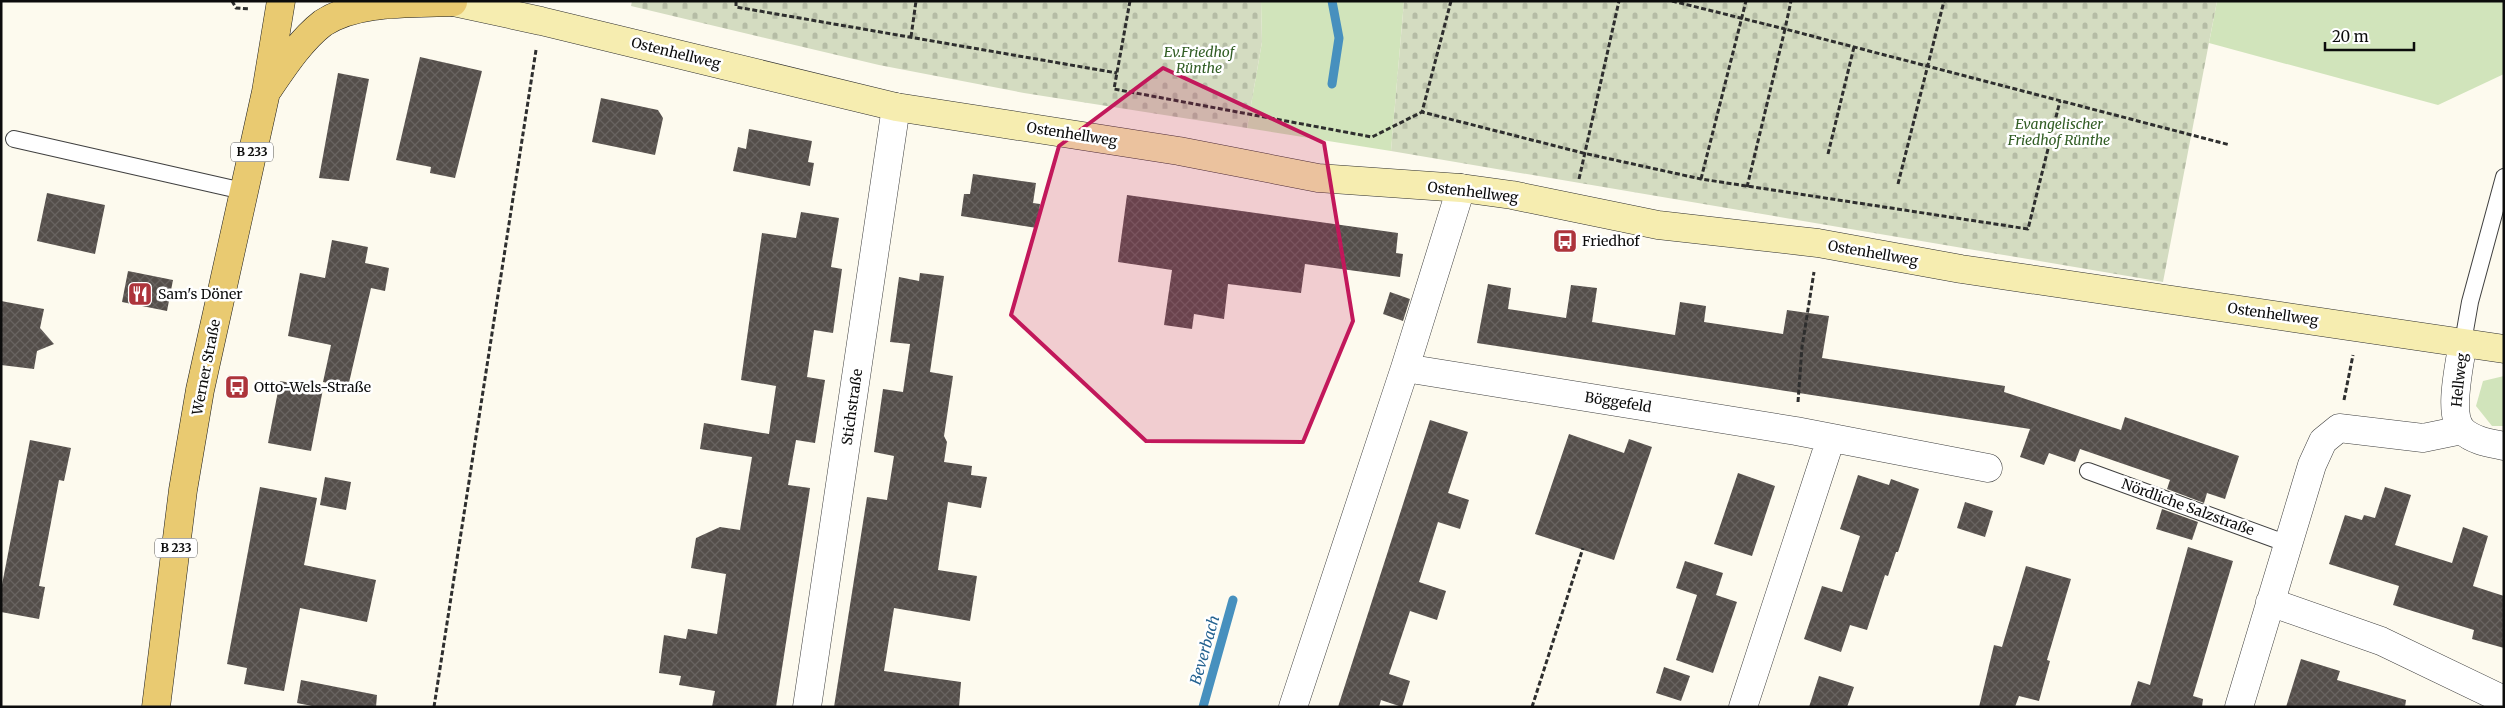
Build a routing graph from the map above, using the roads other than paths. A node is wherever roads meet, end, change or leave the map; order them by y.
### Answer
1 (281, 1) edge
2 (451, 2) edge
3 (266, 92) junction
4 (896, 107) junction
5 (14, 139) dead end
6 (2504, 177) edge
7 (1461, 188) junction
8 (243, 191) junction
9 (2497, 235) edge
10 (2463, 342) junction
11 (2504, 348) edge
12 (1405, 368) junction
13 (2462, 430) junction
14 (1831, 438) junction
15 (2504, 446) edge
16 (1988, 468) dead end
17 (2088, 472) dead end
18 (2288, 544) junction
19 (2270, 602) junction
20 (2504, 700) edge
21 (156, 707) edge
22 (807, 707) edge
23 (1293, 707) edge
24 (1743, 707) edge
25 (2239, 707) edge

1 - 3 main road, Werner Straße / B 233
2 - 3 main road
2 - 4 main road, Ostenhellweg
3 - 8 main road, Werner Straße / B 233
4 - 7 main road, Ostenhellweg
4 - 22 street, Stichstraße
5 - 8 lane
6 - 9 lane
7 - 10 main road, Ostenhellweg
7 - 12 street
8 - 21 main road, Werner Straße / B 233
9 - 10 lane
10 - 11 main road, Ostenhellweg
10 - 13 street, Hellweg
12 - 14 street, Böggefeld
12 - 23 street
13 - 15 street
13 - 18 street
14 - 16 street, Böggefeld
14 - 24 street
17 - 18 lane, Nördliche Salzstraße
18 - 19 street
19 - 20 street
19 - 25 street

